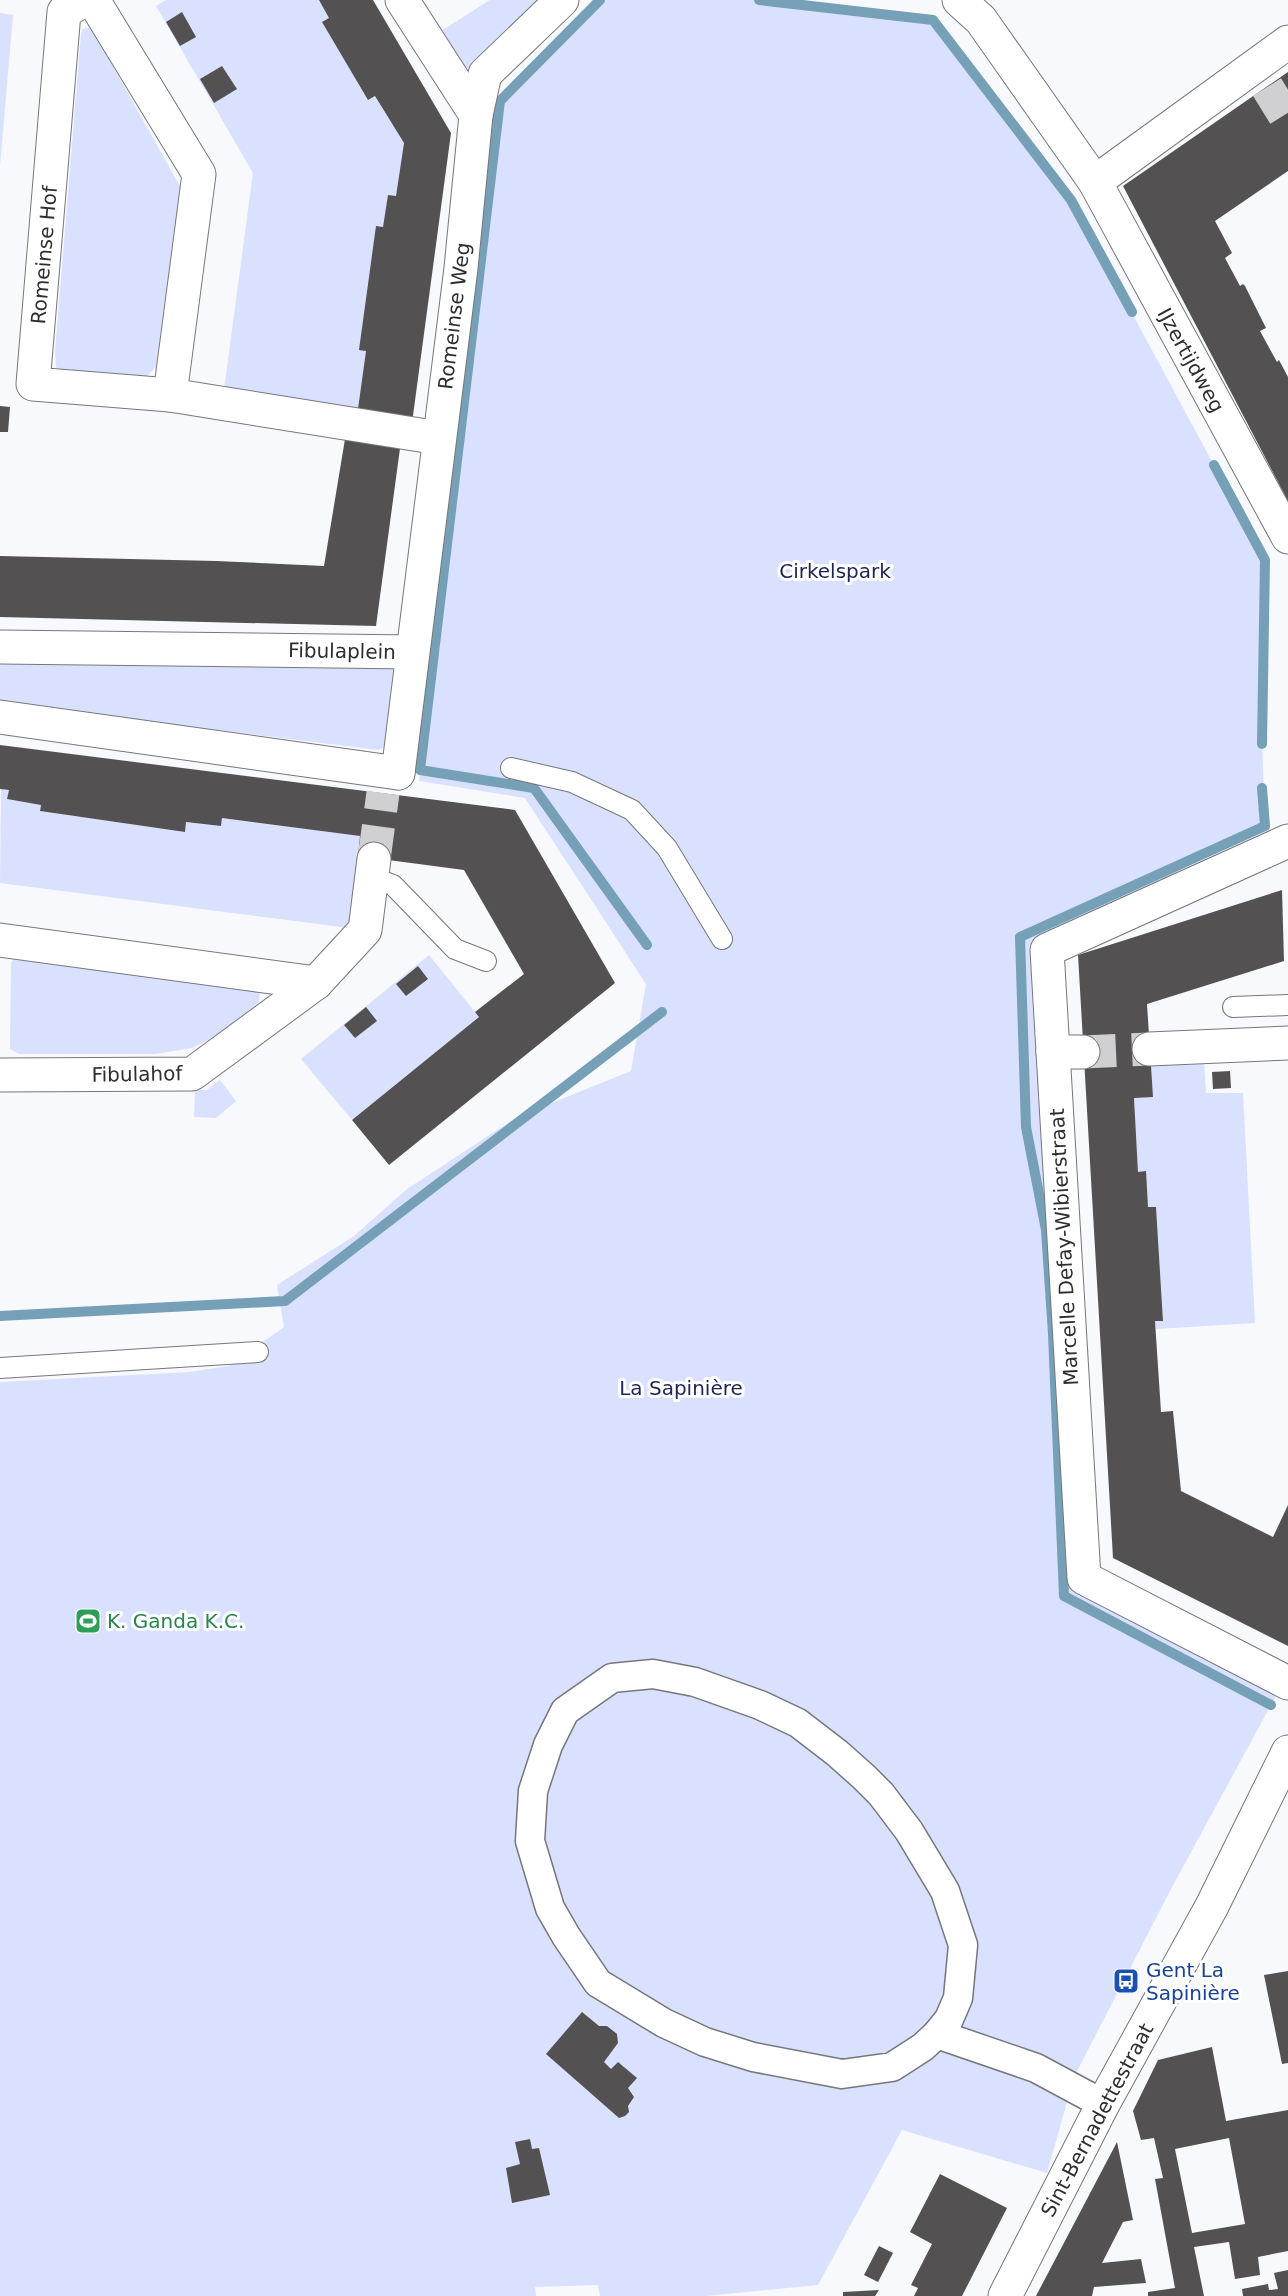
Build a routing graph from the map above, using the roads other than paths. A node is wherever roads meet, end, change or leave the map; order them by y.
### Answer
1 (84, 0) edge
2 (93, 0) edge
3 (402, 0) edge
4 (562, 0) edge
5 (959, 0) edge
6 (1288, 42) edge
7 (476, 115) junction
8 (1095, 182) junction
9 (170, 394) junction
10 (439, 438) junction
11 (1288, 537) edge
12 (0, 647) edge
13 (412, 652) junction
14 (0, 717) edge
15 (511, 768) dead end
16 (1288, 813) edge
17 (1280, 845) edge
18 (373, 867) joint
19 (0, 939) edge
20 (722, 939) dead end
21 (486, 961) dead end
22 (316, 983) junction
23 (1288, 1005) edge
24 (1233, 1007) dead end
25 (1288, 1043) edge
26 (1149, 1049) tunnel mouth
27 (0, 1075) edge
28 (258, 1352) dead end
29 (0, 1368) edge
30 (1288, 1683) edge
31 (1288, 1752) edge
32 (937, 2034) junction
33 (1103, 2104) junction
34 (1005, 2296) edge

1 - 9 street, Romeinse Hof
2 - 9 street
3 - 7 street
4 - 7 street, Romeinse Weg
5 - 8 street, IJzertijdweg
6 - 8 street
7 - 10 street, Romeinse Weg
8 - 11 street, IJzertijdweg
9 - 10 street, Romeinse Hof
10 - 13 street, Romeinse Weg
12 - 13 street, Fibulaplein
13 - 14 street, Fibulaplein
15 - 20 lane
16 - 17 street
17 - 30 street, Marcelle Defay-Wibierstraat
18 - 21 lane
18 - 22 street, Fibulahof
19 - 22 street
22 - 27 street, Fibulahof
23 - 24 lane
25 - 26 street
28 - 29 lane
31 - 33 street, Sint-Bernadettestraat
32 - 32 street
32 - 33 street
33 - 34 street, Sint-Bernadettestraat

